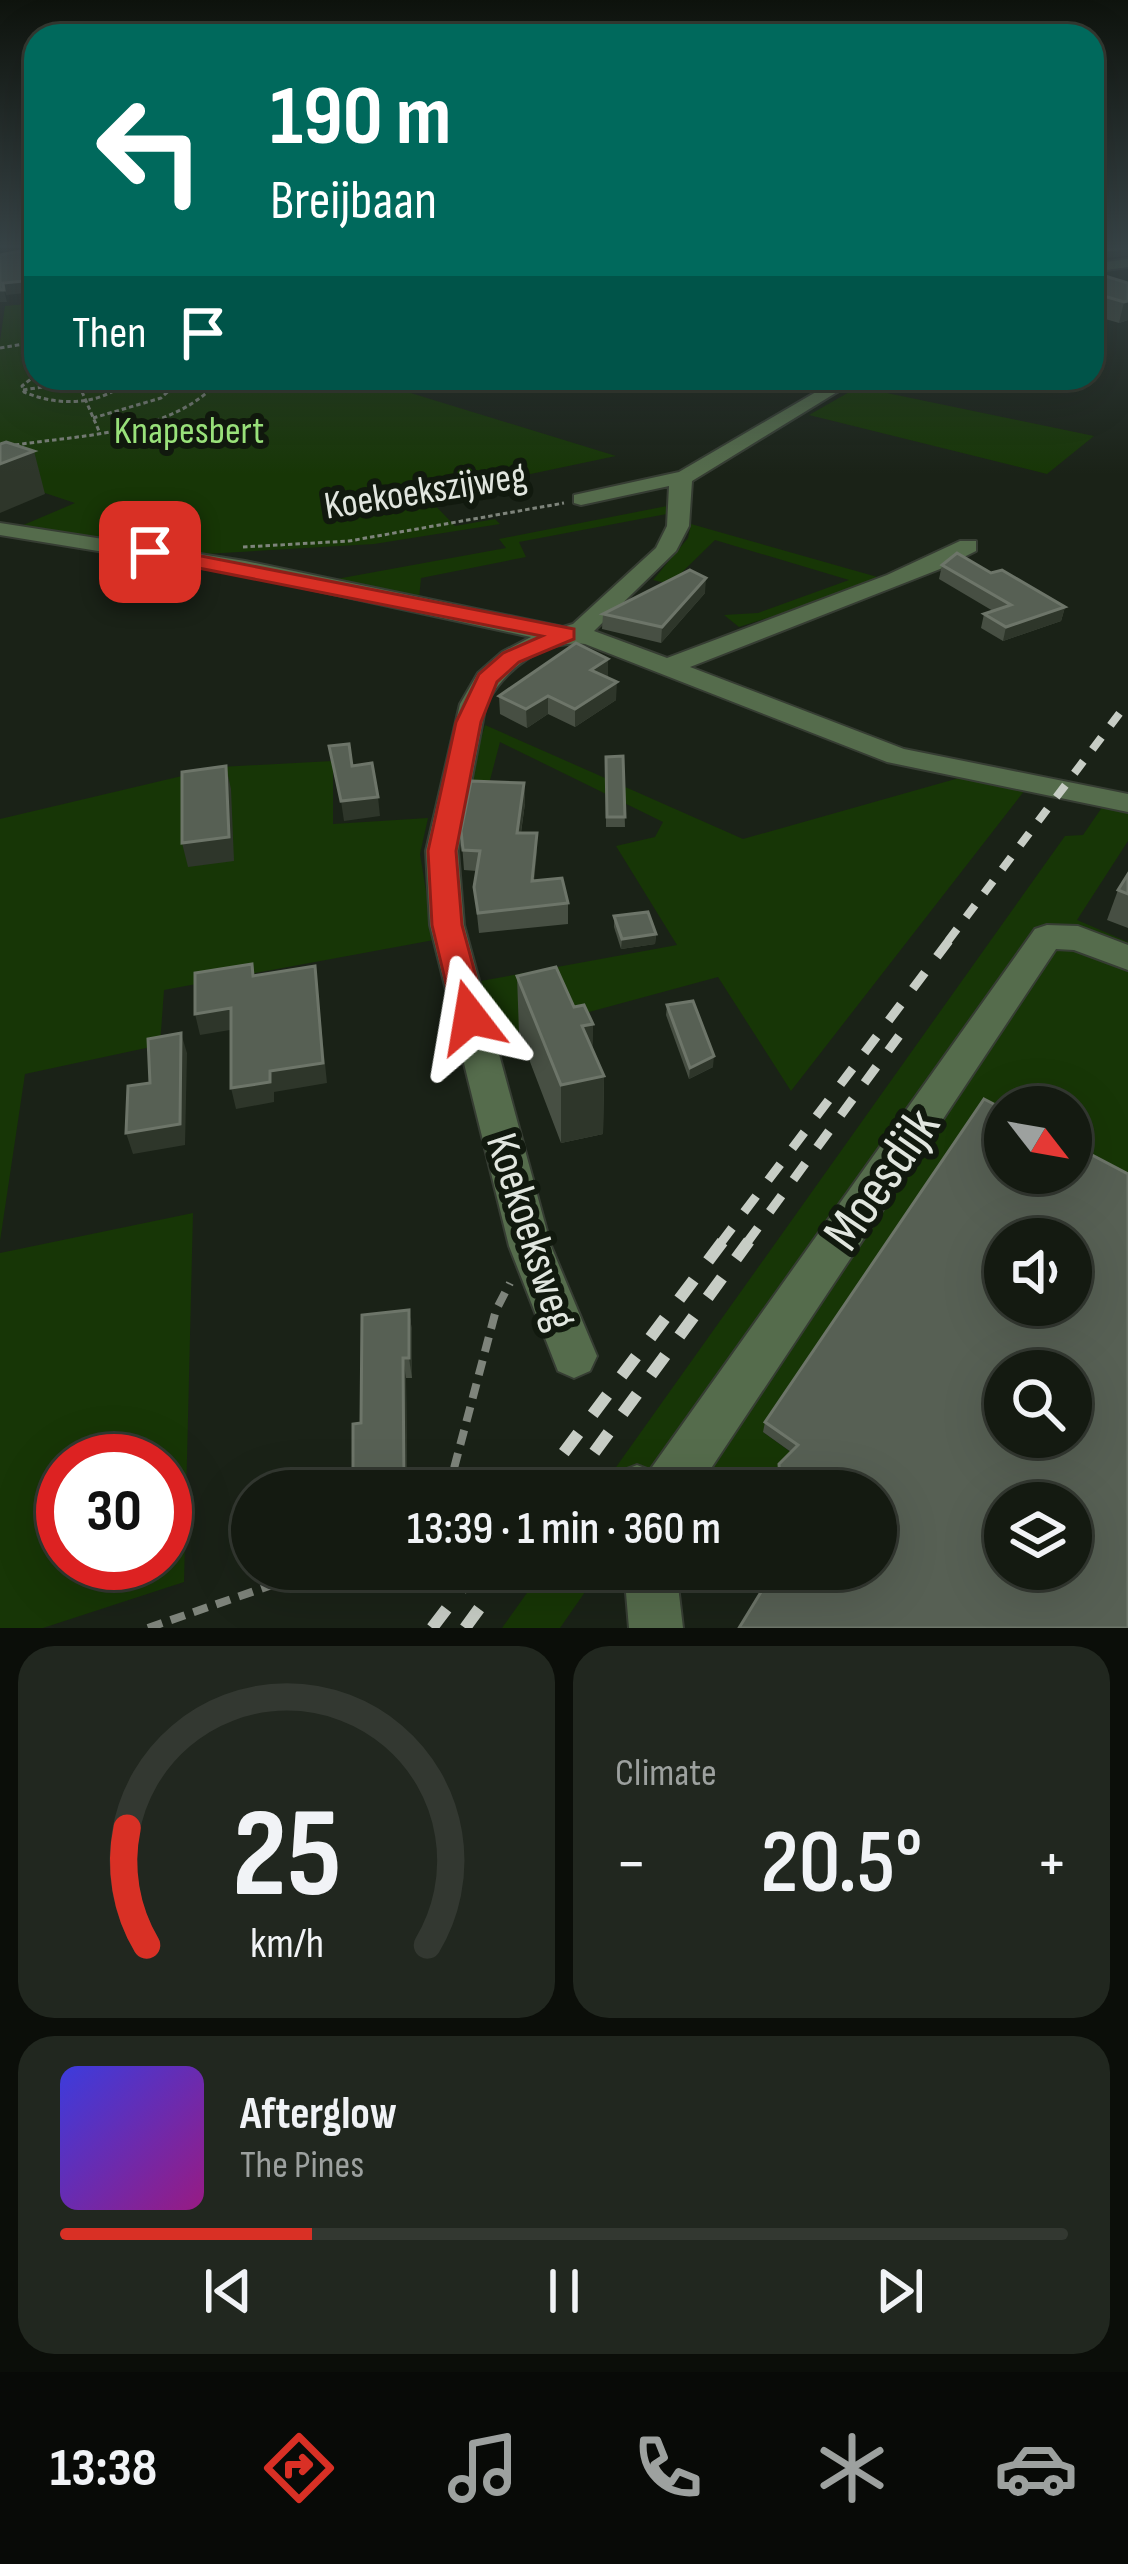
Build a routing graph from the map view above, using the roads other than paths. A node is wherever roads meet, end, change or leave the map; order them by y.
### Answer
1 (832, 390) edge
2 (685, 477) junction
3 (581, 499) road end
4 (0, 529) edge
5 (968, 546) dead end
6 (566, 634) junction
7 (671, 665) junction
8 (1128, 803) edge
9 (1128, 958) edge
10 (574, 1356) dead end
11 (680, 1470) edge
12 (652, 1590) edge
13 (656, 1628) edge

1 - 2 street
2 - 3 street, Koekoekszijweg
2 - 6 street, Koekoeksweg
4 - 6 street
5 - 7 street
6 - 7 street
6 - 10 street, Koekoeksweg
7 - 8 street
9 - 11 street, Moesdijk
12 - 13 street

